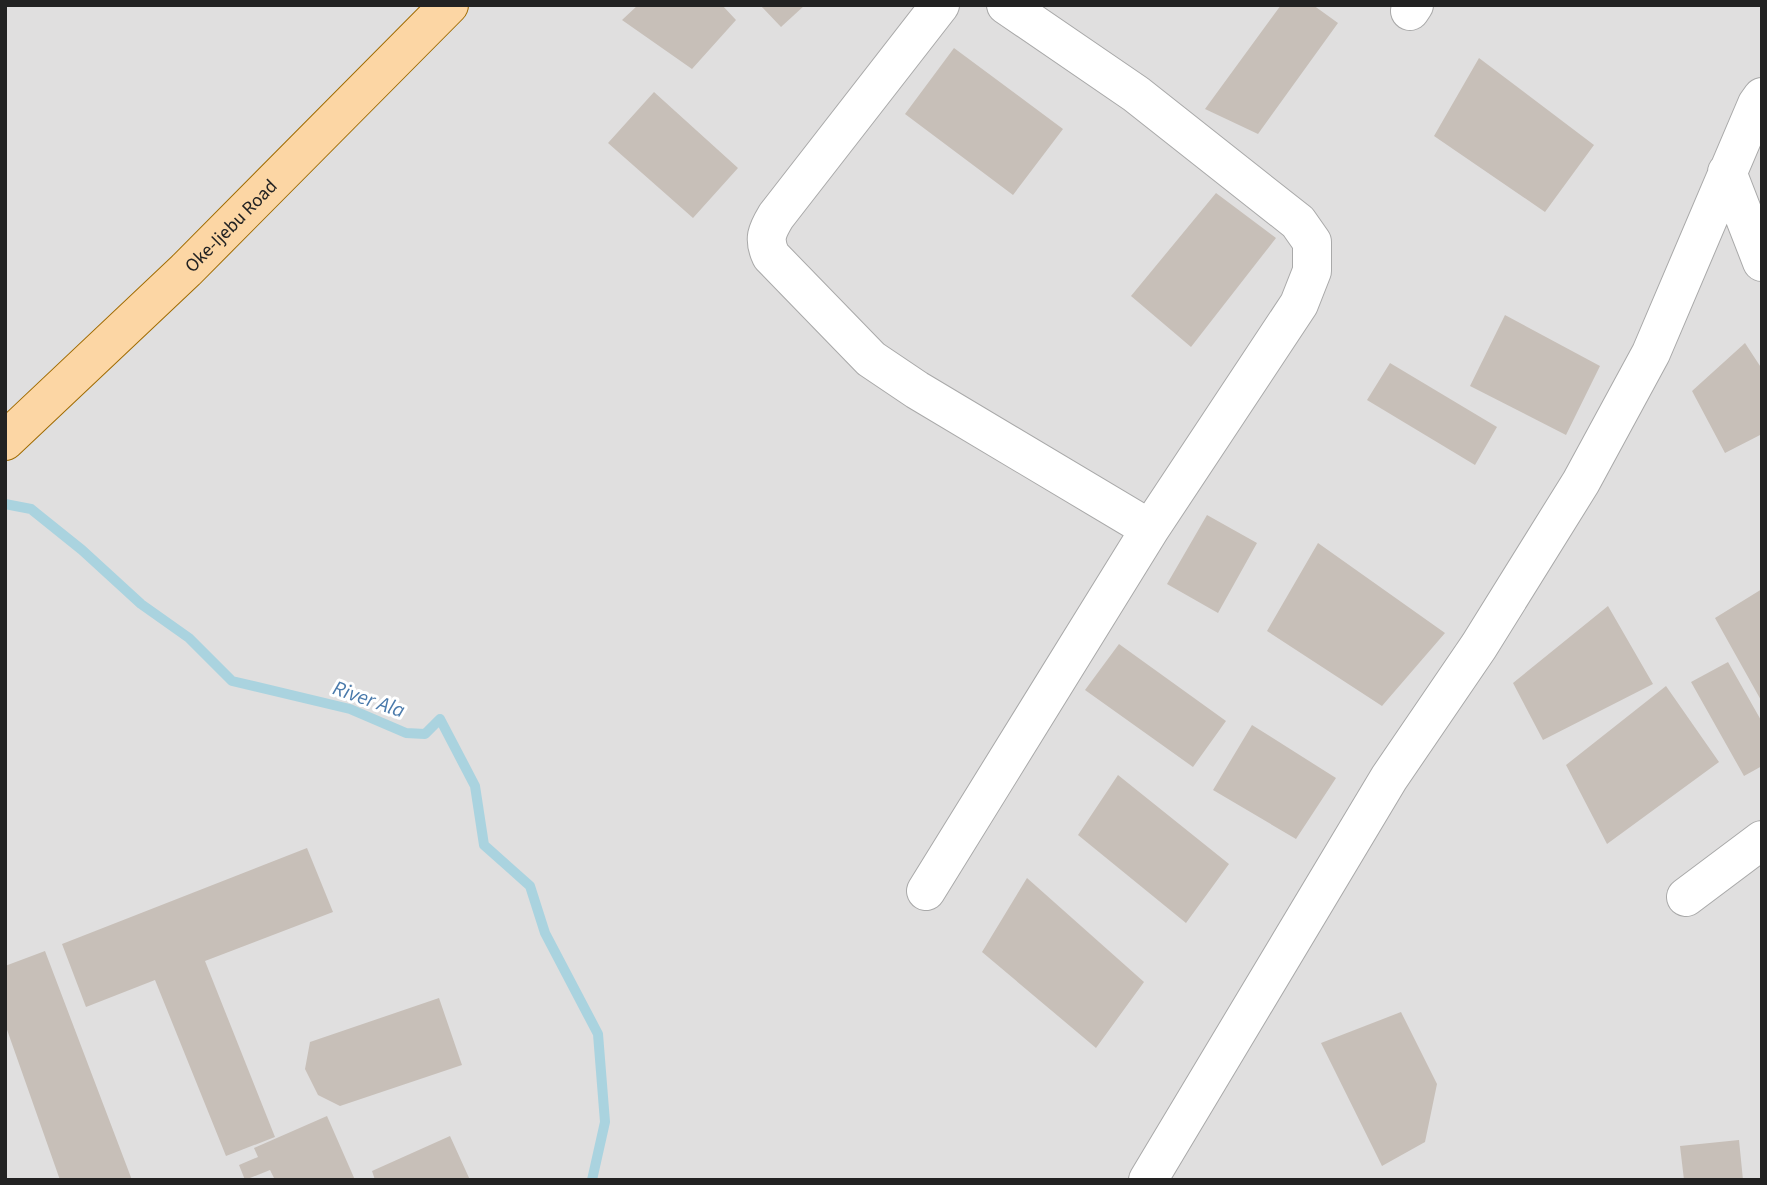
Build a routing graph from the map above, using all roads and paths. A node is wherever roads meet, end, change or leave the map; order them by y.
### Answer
1 (449, 5) edge
2 (940, 5) edge
3 (1006, 5) edge
4 (1762, 97) edge
5 (1727, 172) junction
6 (1762, 262) edge
7 (5, 441) edge
8 (1150, 529) junction
9 (1762, 840) edge
10 (926, 891) dead end
11 (1686, 897) dead end
12 (1148, 1180) edge

1 - 7 main road, Oke-Ijebu Road
2 - 8 street
3 - 8 street
4 - 5 street
5 - 6 street
5 - 12 street
8 - 10 street
9 - 11 street

